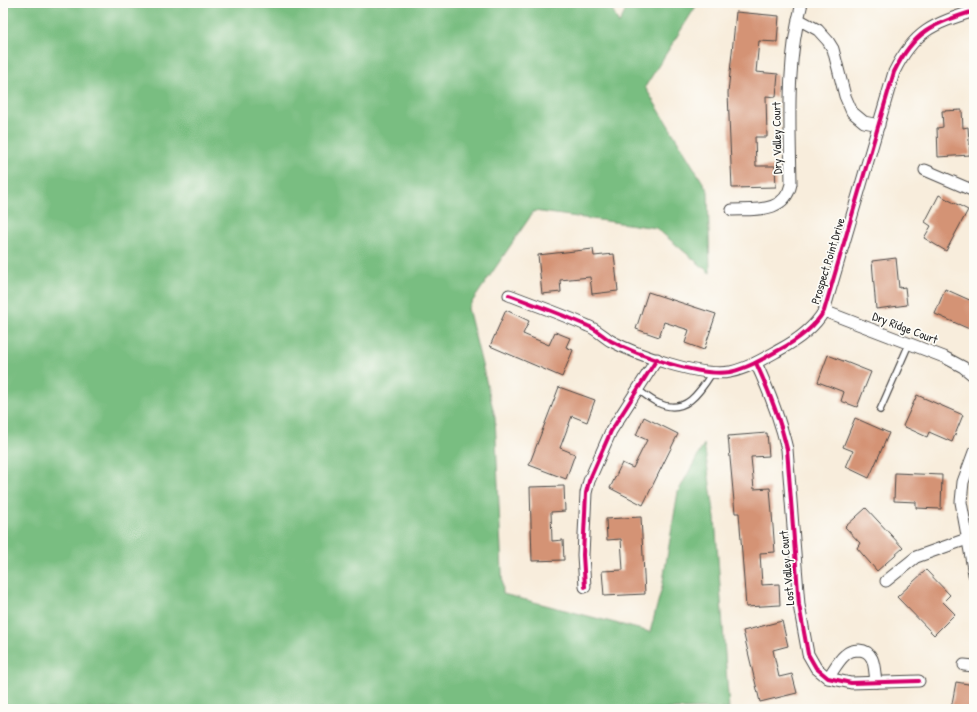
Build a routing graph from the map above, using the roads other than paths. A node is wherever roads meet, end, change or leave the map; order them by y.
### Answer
1 (802, 3) edge
2 (974, 11) edge
3 (798, 19) junction
4 (879, 125) junction
5 (925, 170) dead end
6 (974, 191) edge
7 (732, 210) dead end
8 (508, 295) dead end
9 (824, 311) junction
10 (909, 344) junction
11 (657, 359) junction
12 (756, 363) junction
13 (712, 373) junction
14 (974, 374) edge
15 (637, 389) junction
16 (880, 410) dead end
17 (974, 452) edge
18 (967, 539) junction
19 (974, 574) edge
20 (886, 581) dead end
21 (585, 587) dead end
22 (828, 678) junction
23 (919, 681) dead end
24 (876, 682) junction

1 - 3 street, Dry Valley Court
2 - 4 street, Prospect Point Drive
3 - 4 street
3 - 7 street, Dry Valley Court
4 - 9 street, Prospect Point Drive
5 - 6 street
8 - 11 street, Prospect Point Drive
9 - 10 street, Dry Ridge Court
9 - 12 street, Prospect Point Drive
10 - 14 street, Dry Ridge Court
10 - 16 lane
11 - 13 street, Prospect Point Drive
11 - 15 street
12 - 13 street, Prospect Point Drive
12 - 22 street, Lost Valley Court
13 - 15 lane
15 - 21 street
17 - 18 street
18 - 19 street
18 - 20 street
22 - 24 street
22 - 24 street
23 - 24 street

